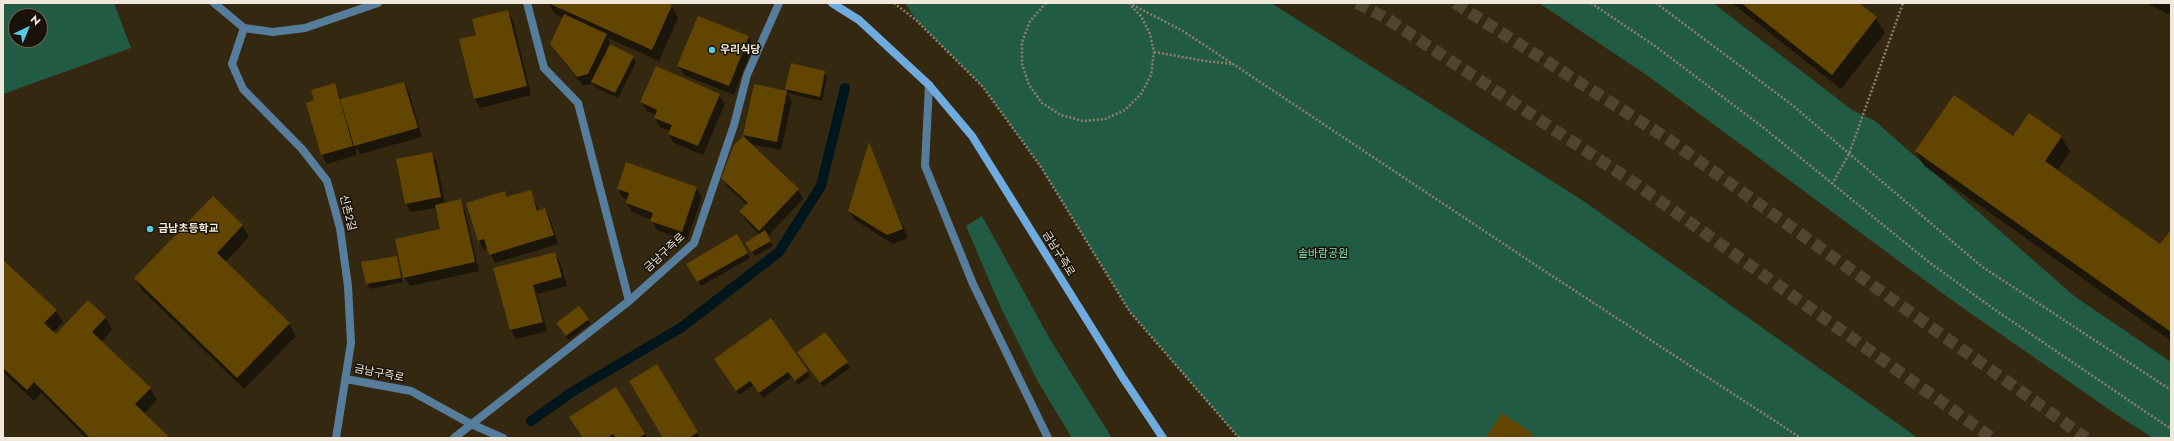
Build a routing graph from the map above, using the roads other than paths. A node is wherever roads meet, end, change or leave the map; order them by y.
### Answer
1 (214, 3) edge
2 (378, 3) edge
3 (527, 3) edge
4 (778, 3) edge
5 (832, 3) edge
6 (244, 28) junction
7 (929, 84) junction
8 (630, 301) junction
9 (346, 379) junction
10 (471, 424) junction
11 (336, 438) edge
12 (454, 438) edge
13 (503, 438) edge
14 (1048, 438) edge
15 (1163, 438) edge

1 - 6 street
2 - 6 street
3 - 8 street
4 - 8 street, 금남구즉로
5 - 7 main road, 금남구즉로
6 - 9 street, 신촌2길
7 - 14 street
7 - 15 main road, 금남구즉로
8 - 10 street, 금남구즉로
9 - 10 street, 금남구즉로
9 - 11 street, 신촌2길
10 - 12 street, 금남구즉로
10 - 13 street, 금남구즉로

